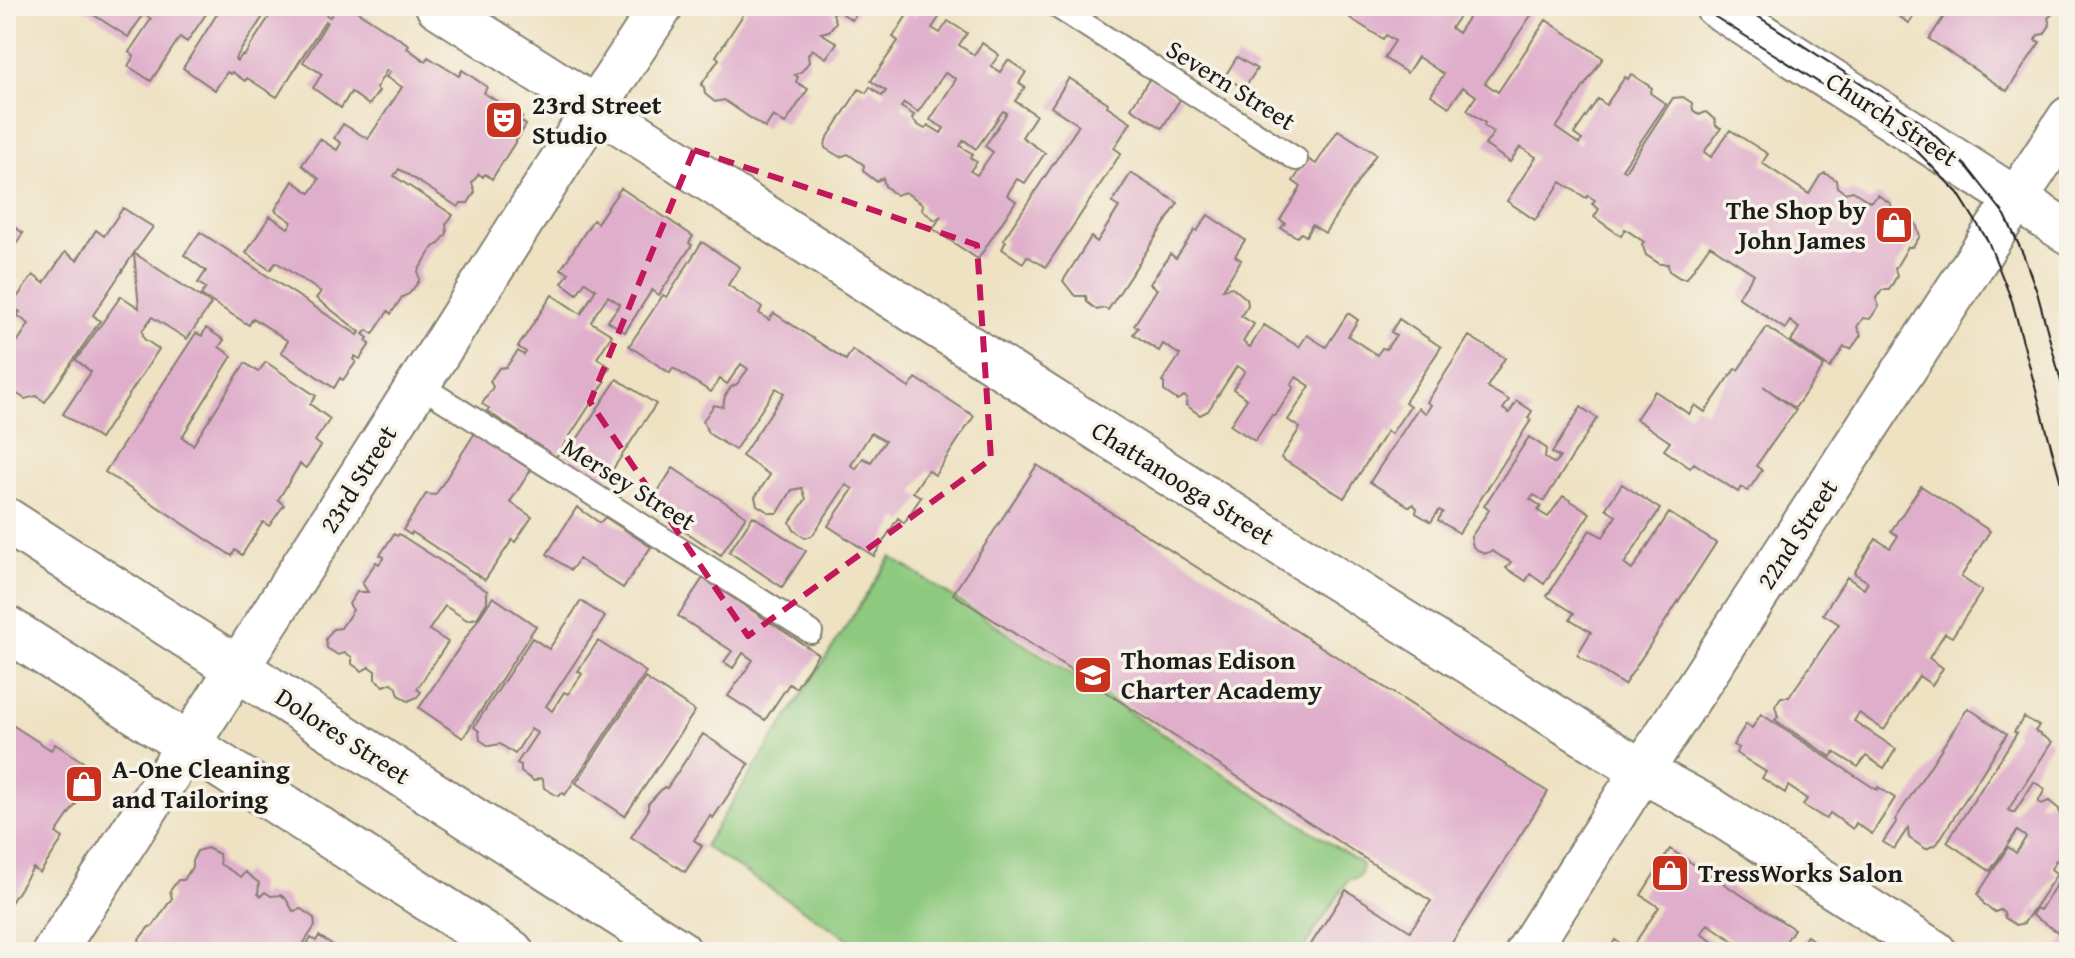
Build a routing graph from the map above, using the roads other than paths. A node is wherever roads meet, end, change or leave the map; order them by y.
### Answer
1 (437, 6) edge
2 (662, 6) edge
3 (1056, 6) edge
4 (1716, 6) edge
5 (595, 108) junction
6 (2069, 118) edge
7 (1296, 159) dead end
8 (2016, 198) junction
9 (2069, 233) edge
10 (418, 384) junction
11 (6, 520) edge
12 (6, 628) edge
13 (811, 632) dead end
14 (237, 669) junction
15 (188, 745) junction
16 (1642, 771) junction
17 (54, 952) edge
18 (511, 952) edge
19 (679, 952) edge
20 (1527, 952) edge
21 (1935, 952) edge

1 - 5 street, Chattanooga Street
2 - 5 street, 23rd Street
3 - 7 lane, Severn Street
4 - 8 street, Church Street
5 - 10 street, 23rd Street
5 - 16 street, Chattanooga Street
6 - 8 street, 22nd Street
8 - 9 street, Church Street
8 - 16 street, 22nd Street
10 - 13 lane, Mersey Street
10 - 14 street, 23rd Street
11 - 14 main road, Dolores Street
12 - 15 main road
14 - 15 street, 23rd Street
14 - 19 main road, Dolores Street
15 - 17 street, 23rd Street
15 - 18 main road
16 - 20 street, 22nd Street
16 - 21 street, Chattanooga Street

